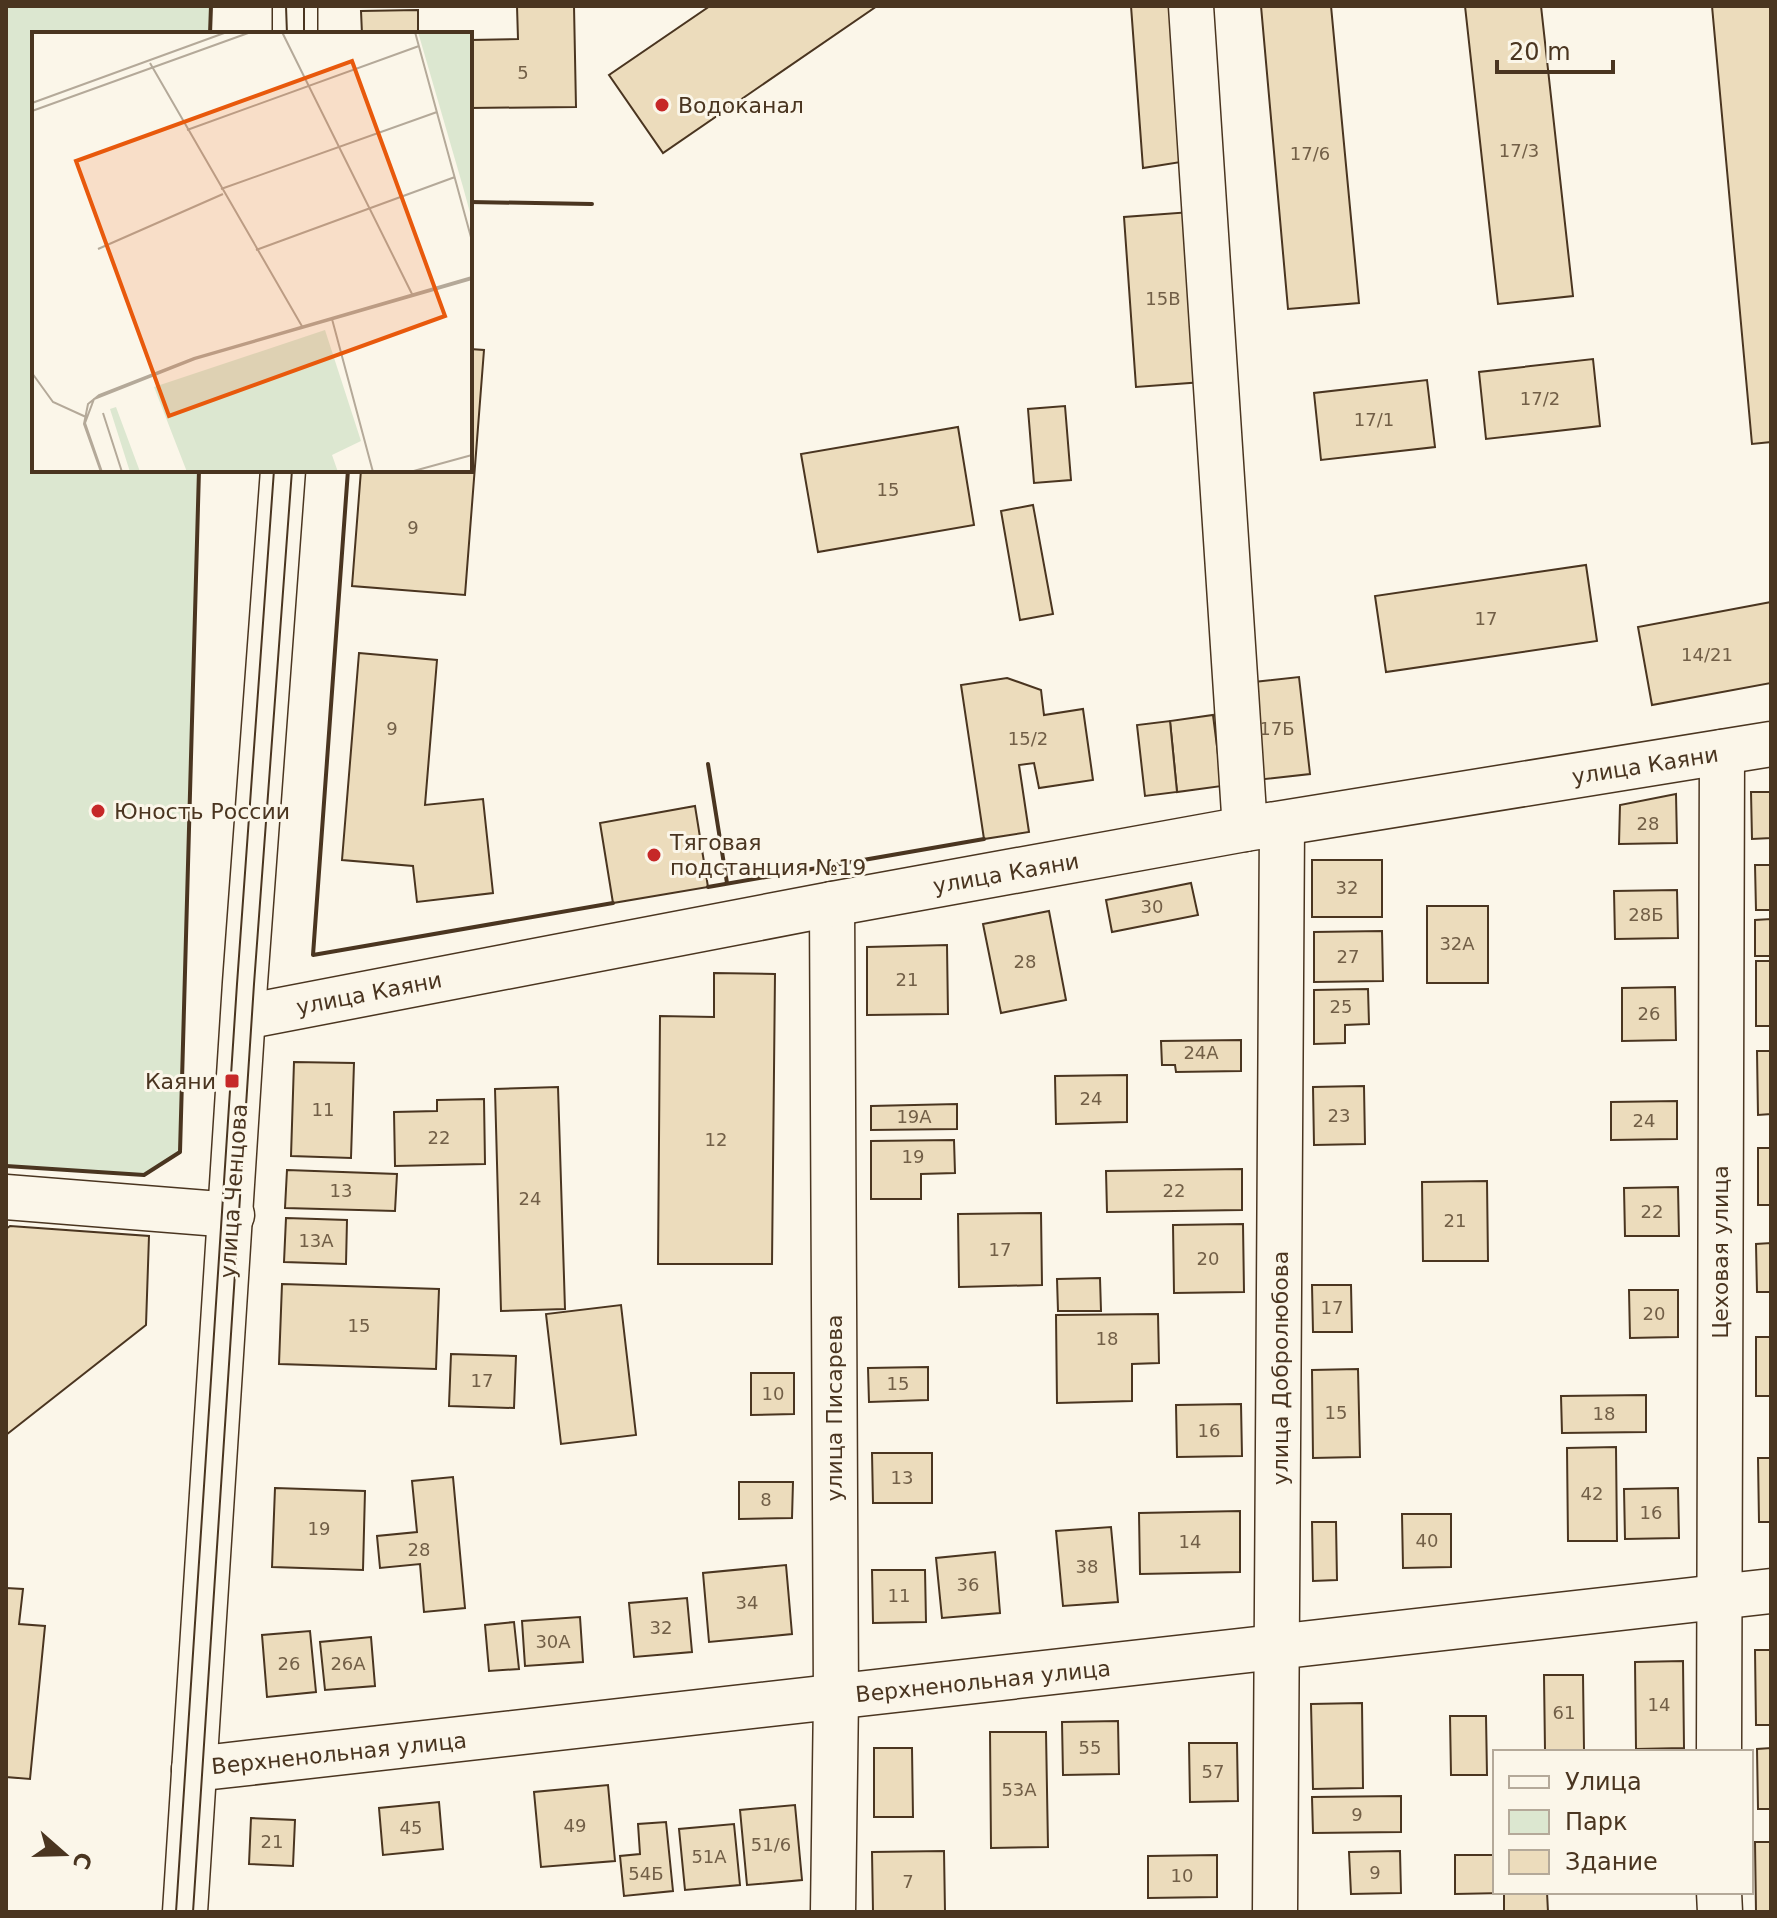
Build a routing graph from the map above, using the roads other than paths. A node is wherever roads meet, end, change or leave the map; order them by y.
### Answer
1 (295, 6) edge
2 (1191, 6) edge
3 (295, 32) edge
4 (283, 472) edge
5 (1771, 744) edge
6 (1722, 752) junction
7 (1263, 826) junction
8 (832, 904) junction
9 (244, 1017) junction
10 (6, 1197) edge
11 (232, 1215) junction
12 (1771, 1591) edge
13 (1718, 1596) junction
14 (1278, 1647) junction
15 (836, 1697) junction
16 (1719, 1750) edge
17 (194, 1769) junction
18 (185, 1912) edge
19 (833, 1912) edge
20 (1275, 1912) edge

1 - 3 street
2 - 7 street, улица Добролюбова
4 - 9 street, улица Ченцова
5 - 6 street, улица Каяни
6 - 7 street, улица Каяни
6 - 13 street, Цеховая улица
7 - 8 street, улица Каяни
7 - 14 street, улица Добролюбова
8 - 9 street, улица Каяни
8 - 15 street, улица Писарева
9 - 11 street, улица Ченцова
10 - 11 street
11 - 17 street, улица Ченцова
12 - 13 street, Верхненольная улица
13 - 14 street, Верхненольная улица
13 - 16 street, Цеховая улица
14 - 15 street, Верхненольная улица
14 - 20 street, улица Добролюбова
15 - 17 street, Верхненольная улица
15 - 19 street, улица Писарева
17 - 18 street, улица Ченцова

